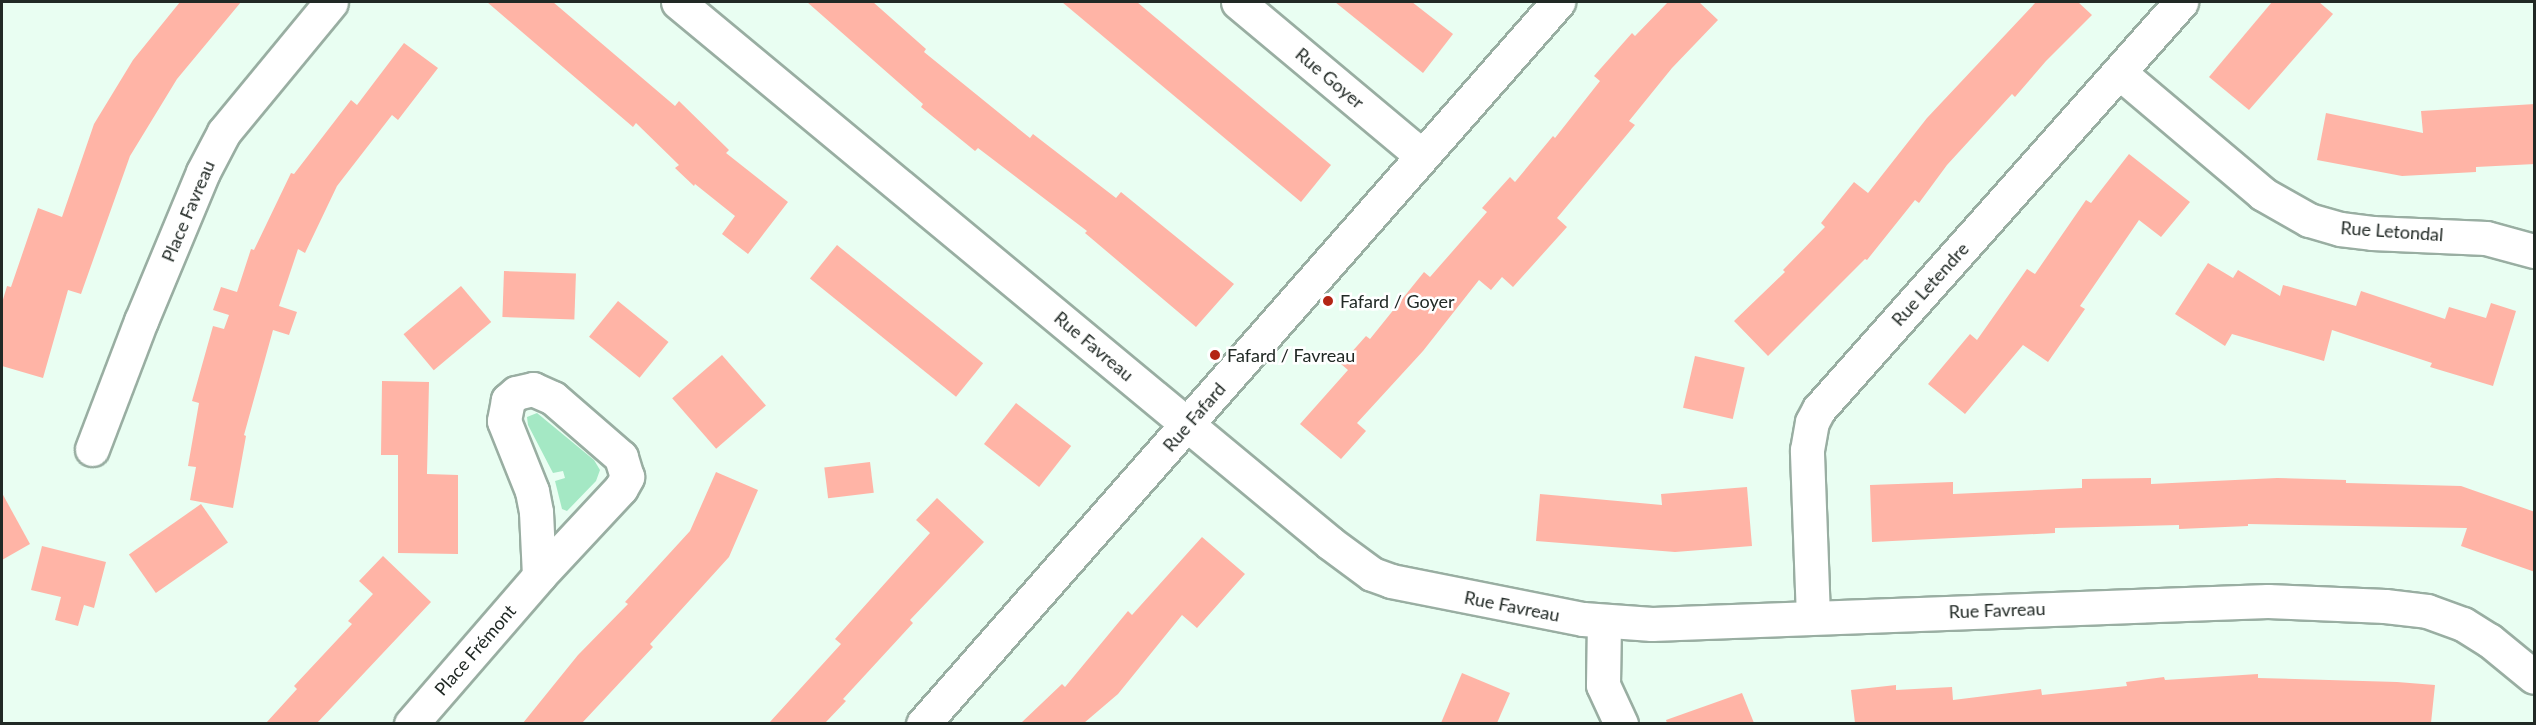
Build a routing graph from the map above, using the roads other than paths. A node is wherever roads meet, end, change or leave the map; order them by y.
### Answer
1 (331, 2) edge
2 (678, 2) edge
3 (1238, 2) edge
4 (1558, 2) edge
5 (2181, 2) edge
6 (2120, 73) junction
7 (1421, 155) junction
8 (2535, 251) edge
9 (1188, 424) junction
10 (92, 449) dead end
11 (539, 576) junction
12 (1813, 617) junction
13 (1604, 621) junction
14 (2535, 676) edge
15 (1610, 720) edge
16 (411, 723) edge
17 (923, 723) edge

1 - 10 street, Place Favreau
2 - 9 street, Rue Favreau
3 - 7 street, Rue Goyer
4 - 7 street, Rue Fafard
5 - 6 street, Rue Letendre
6 - 8 street, Rue Letondal
6 - 12 street, Rue Letendre
7 - 9 street, Rue Fafard
9 - 13 street, Rue Favreau
9 - 17 street, Rue Fafard
11 - 11 street, Place Frémont
11 - 16 street, Place Frémont
12 - 13 street, Rue Favreau
12 - 14 street, Rue Favreau
13 - 15 street

